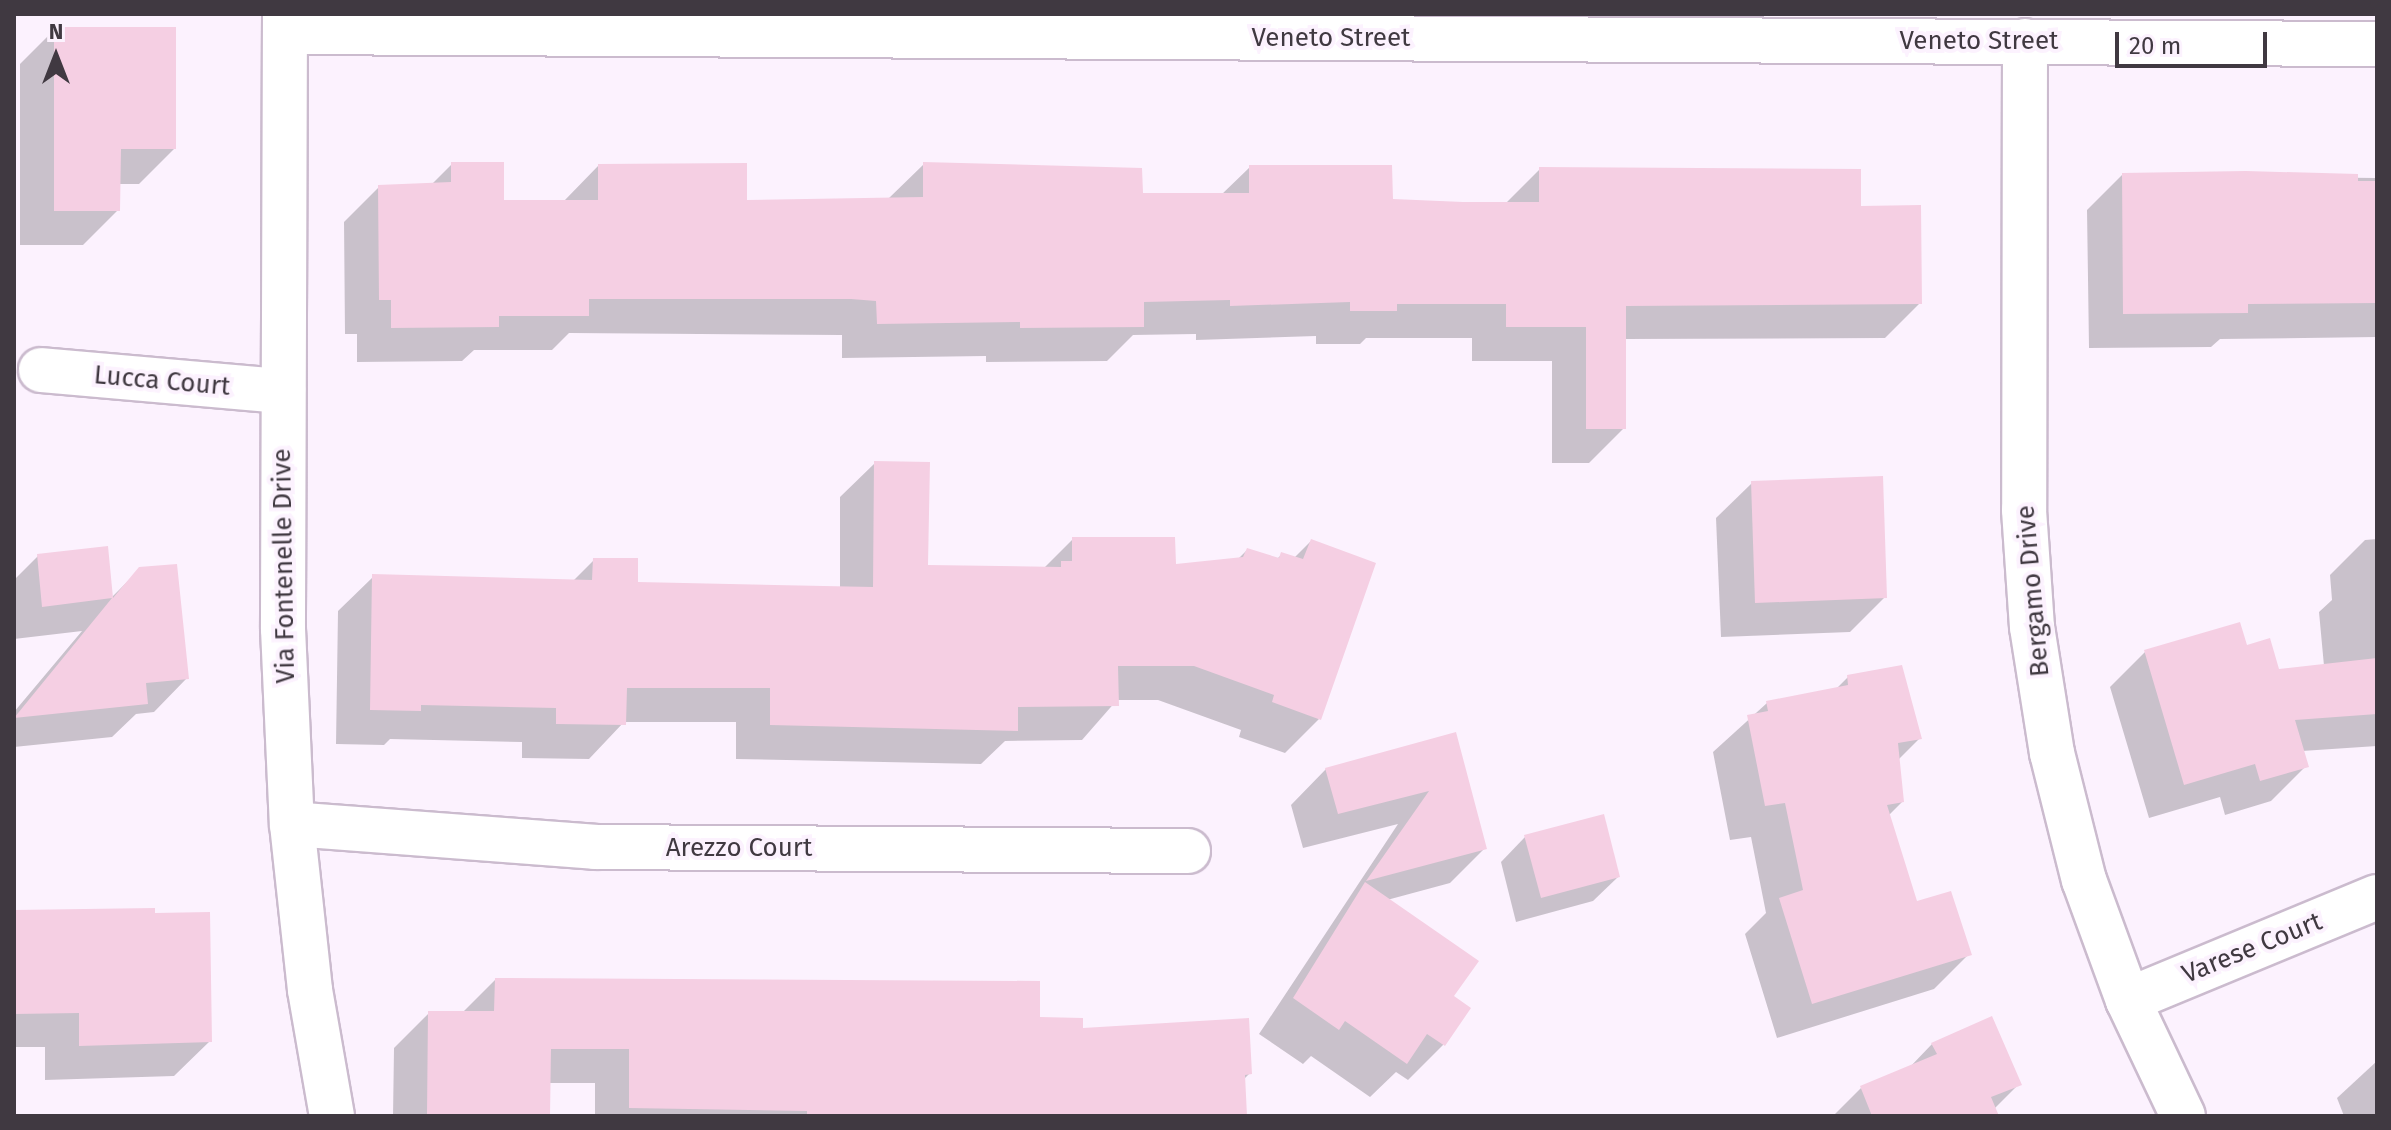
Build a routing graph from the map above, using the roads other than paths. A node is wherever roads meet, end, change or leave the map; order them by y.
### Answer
1 (285, 23) edge
2 (2025, 41) junction
3 (2377, 44) edge
4 (41, 370) dead end
5 (283, 391) junction
6 (292, 824) junction
7 (1188, 851) dead end
8 (2377, 897) edge
9 (2128, 1000) junction
10 (332, 1116) edge
11 (2183, 1116) edge

1 - 2 street, Veneto Street
1 - 5 street, Via Fontenelle Drive
2 - 3 street, Veneto Street
2 - 9 street, Bergamo Drive
4 - 5 street, Lucca Court
5 - 6 street, Via Fontenelle Drive
6 - 7 street, Arezzo Court
6 - 10 street, Via Fontenelle Drive
8 - 9 street, Varese Court
9 - 11 street, Bergamo Drive

